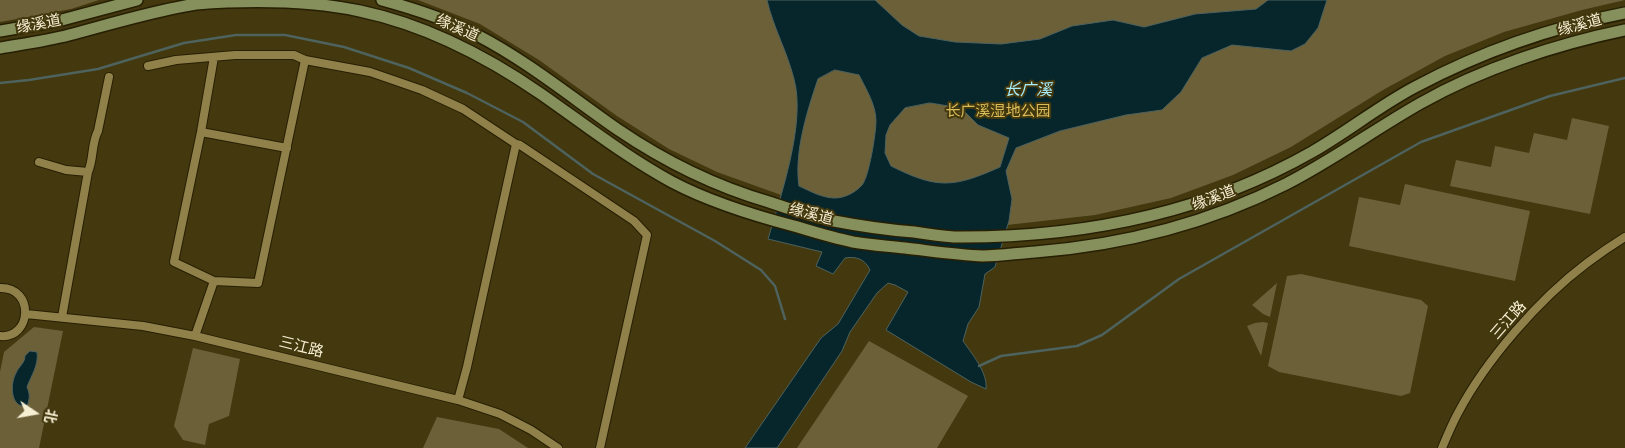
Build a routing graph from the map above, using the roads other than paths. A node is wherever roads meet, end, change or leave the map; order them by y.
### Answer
1 (137, 0) edge
2 (382, 0) edge
3 (1625, 13) edge
4 (1625, 30) edge
5 (0, 31) edge
6 (0, 48) edge
7 (214, 57) junction
8 (305, 60) junction
9 (148, 66) dead end
10 (108, 77) dead end
11 (201, 132) junction
12 (516, 144) junction
13 (287, 148) junction
14 (39, 162) dead end
15 (88, 172) junction
16 (1625, 237) edge
17 (214, 281) junction
18 (0, 288) edge
19 (26, 314) junction
20 (62, 317) junction
21 (0, 336) edge
22 (195, 336) junction
23 (458, 400) junction
24 (558, 448) edge
25 (600, 448) edge
26 (1442, 448) edge

1 - 5 main road, 缘溪道
2 - 3 main road, 缘溪道
4 - 6 main road, 缘溪道
7 - 8 street
7 - 9 street
7 - 11 street
8 - 12 street
8 - 13 street
10 - 15 street
11 - 13 street
11 - 17 street
12 - 23 street
12 - 25 street
13 - 17 street
14 - 15 street
15 - 20 street
16 - 26 street, 三江路
17 - 22 street
18 - 19 street
19 - 20 street, 三江路
19 - 21 street
20 - 22 street, 三江路
22 - 23 street, 三江路
23 - 24 street, 三江路

